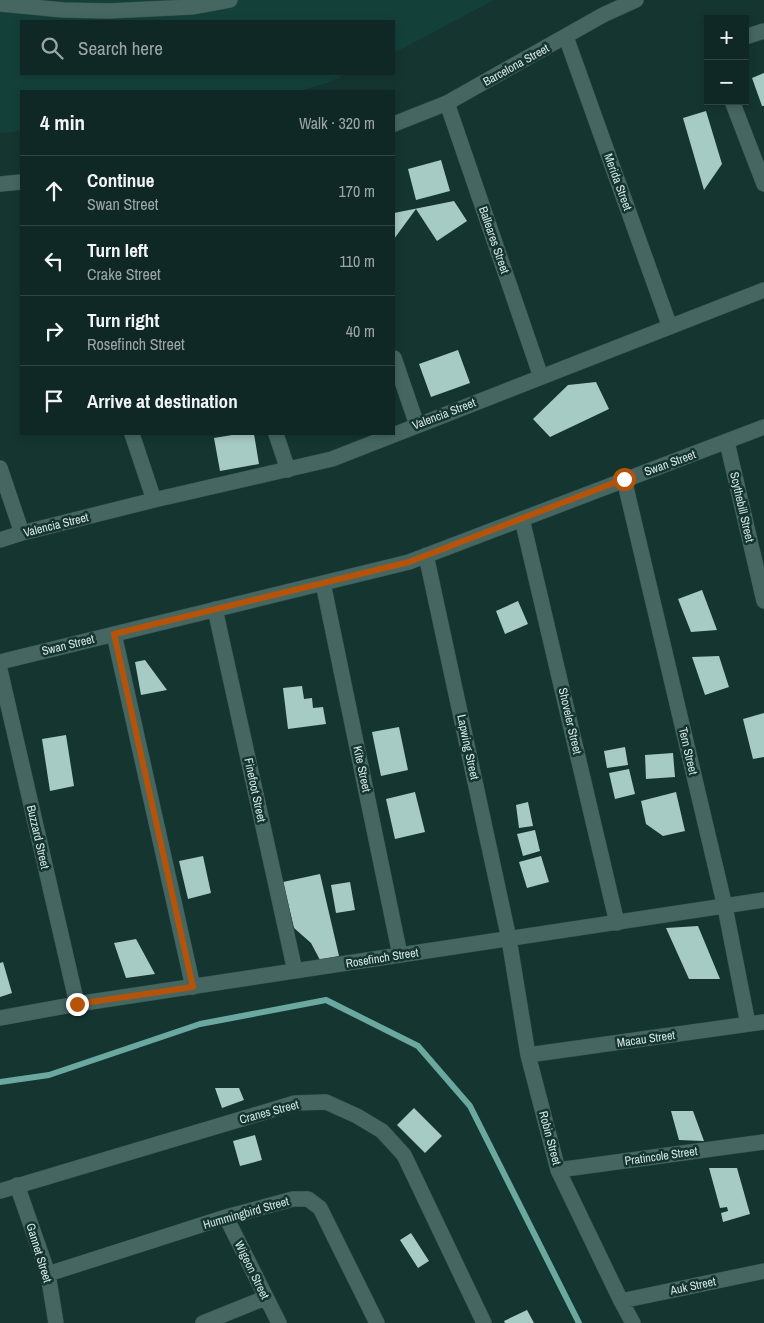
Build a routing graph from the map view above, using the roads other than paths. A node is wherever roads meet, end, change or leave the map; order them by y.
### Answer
1 (230, 0) edge
2 (636, 0) edge
3 (0, 4) edge
4 (764, 31) edge
5 (749, 36) edge
6 (566, 37) junction
7 (447, 103) junction
8 (734, 105) edge
9 (395, 124) edge
10 (20, 182) edge
11 (0, 184) edge
12 (764, 184) edge
13 (764, 290) edge
14 (670, 327) junction
15 (395, 361) edge
16 (541, 377) junction
17 (417, 425) junction
18 (764, 427) edge
19 (395, 434) edge
20 (132, 435) edge
21 (276, 435) edge
22 (392, 435) edge
23 (727, 442) junction
24 (0, 468) edge
25 (288, 470) junction
26 (624, 479) junction
27 (154, 500) junction
28 (522, 518) junction
29 (22, 533) junction
30 (0, 540) edge
31 (426, 555) junction
32 (323, 583) junction
33 (764, 601) edge
34 (215, 609) junction
35 (114, 634) junction
36 (0, 662) edge
37 (0, 670) edge
38 (764, 900) edge
39 (724, 906) junction
40 (617, 923) junction
41 (509, 939) junction
42 (400, 955) junction
43 (295, 971) junction
44 (193, 987) junction
45 (77, 1004) junction
46 (0, 1018) edge
47 (764, 1022) edge
48 (748, 1024) junction
49 (528, 1055) junction
50 (764, 1142) edge
51 (558, 1170) junction
52 (18, 1185) junction
53 (0, 1190) edge
54 (226, 1217) junction
55 (764, 1271) edge
56 (48, 1274) junction
57 (265, 1298) junction
58 (621, 1301) junction
59 (56, 1323) edge
60 (203, 1323) edge
61 (279, 1323) edge
62 (377, 1323) edge
63 (484, 1323) edge
64 (633, 1323) edge

1 - 3 street
2 - 6 street, Barcelona Street
4 - 5 street
6 - 7 street, Barcelona Street
6 - 14 street, Merida Street
7 - 9 street, Barcelona Street
7 - 16 street, Balleares Street
8 - 12 street
10 - 11 street
13 - 14 street, Valencia Street
14 - 16 street, Valencia Street
15 - 17 street
16 - 17 street, Valencia Street
17 - 19 street, Valencia Street
18 - 23 street, Swan Street
20 - 27 street
21 - 25 street
22 - 25 street, Valencia Street
23 - 26 street, Swan Street
23 - 33 street, Scythebill Street
24 - 29 street
25 - 27 street, Valencia Street
26 - 28 street, Swan Street
26 - 39 street, Tern Street
27 - 29 street, Valencia Street
28 - 31 street, Swan Street
28 - 40 street, Shoveler Street
29 - 30 street, Valencia Street
31 - 32 street, Swan Street
31 - 41 street, Lapwing Street
32 - 34 street, Swan Street
32 - 42 street, Kite Street
34 - 35 street, Swan Street
34 - 43 street, Finefoot Street
35 - 36 street, Swan Street
35 - 44 street
37 - 45 street, Buzzard Street
38 - 39 street, Rosefinch Street
39 - 40 street, Rosefinch Street
39 - 48 street, Tern Street
40 - 41 street, Rosefinch Street
41 - 42 street, Rosefinch Street
41 - 49 street, Robin Street
42 - 43 street, Rosefinch Street
43 - 44 street, Rosefinch Street
44 - 45 street, Rosefinch Street
45 - 46 street, Rosefinch Street
47 - 48 street, Macau Street
48 - 49 street, Macau Street
49 - 51 street, Robin Street
50 - 51 street, Pratincole Street
51 - 58 street, Robin Street
52 - 53 street, Cranes Street
52 - 56 street, Gannet Street
52 - 63 street, Cranes Street
54 - 56 street, Hummingbird Street
54 - 57 street, Wigeon Street
54 - 62 street, Hummingbird Street
55 - 58 street, Auk Street
56 - 59 street, Gannet Street
57 - 60 street
57 - 61 street, Wigeon Street
58 - 64 street, Robin Street

